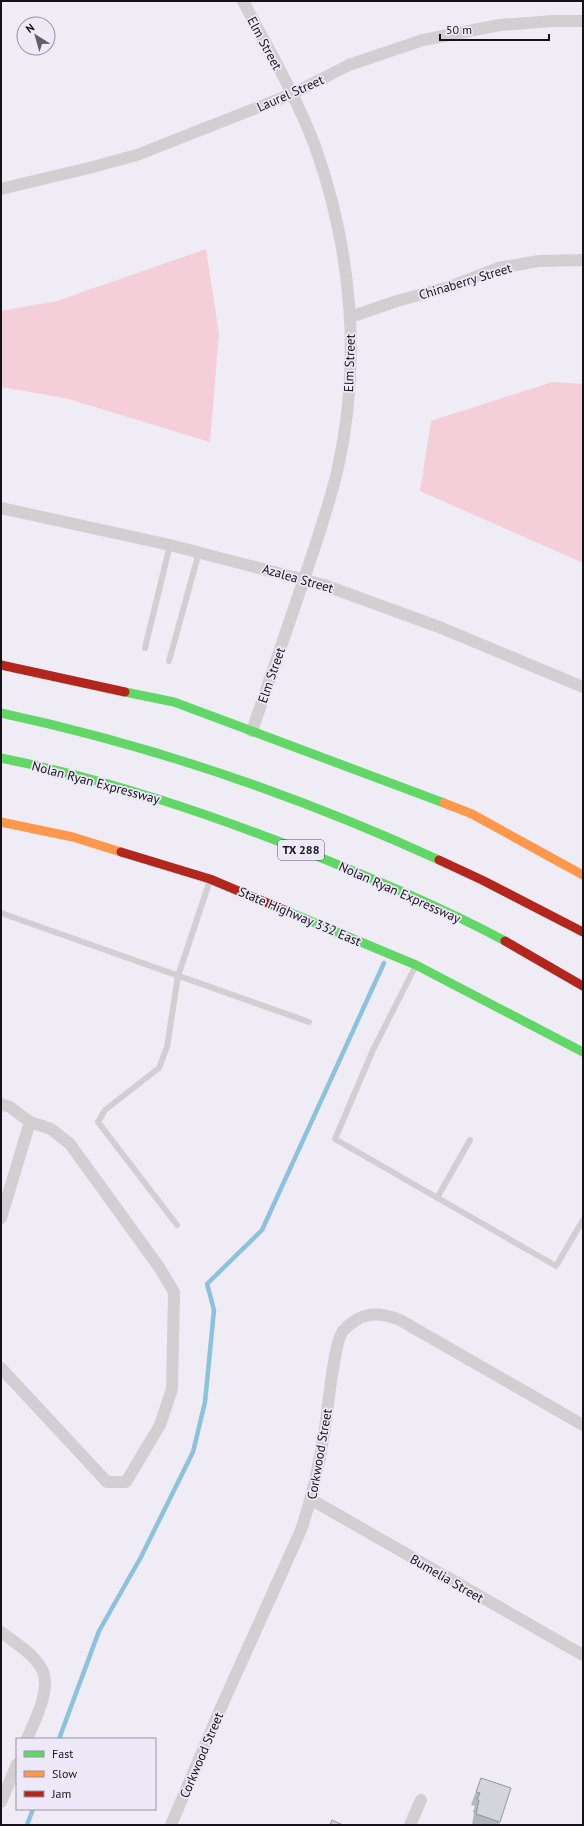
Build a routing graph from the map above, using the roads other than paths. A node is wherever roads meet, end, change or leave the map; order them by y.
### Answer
1 (244, 1) edge
2 (583, 21) edge
3 (292, 94) junction
4 (1, 189) edge
5 (583, 260) edge
6 (350, 317) junction
7 (1, 508) edge
8 (170, 545) junction
9 (199, 552) junction
10 (304, 578) junction
11 (145, 648) dead end
12 (169, 661) dead end
13 (1, 665) edge
14 (583, 687) edge
15 (1, 713) edge
16 (252, 731) junction
17 (1, 758) edge
18 (1, 822) edge
19 (583, 875) edge
20 (210, 879) junction
21 (1, 913) edge
22 (583, 932) edge
23 (416, 965) junction
24 (178, 976) junction
25 (583, 987) edge
26 (309, 1022) dead end
27 (583, 1052) edge
28 (1, 1104) edge
29 (30, 1122) junction
30 (470, 1140) dead end
31 (437, 1198) junction
32 (1, 1218) edge
33 (583, 1220) edge
34 (177, 1225) dead end
35 (1, 1368) edge
36 (583, 1425) edge
37 (312, 1500) junction
38 (1, 1632) edge
39 (583, 1655) edge
40 (28, 1738) edge
41 (16, 1766) edge
42 (421, 1800) dead end
43 (1, 1802) edge
44 (171, 1825) edge
45 (410, 1825) edge

1 - 3 street, Elm Street
2 - 3 street, Laurel Street
3 - 4 street, Laurel Street
3 - 6 street, Elm Street
5 - 6 street, Chinaberry Street
6 - 10 street, Elm Street
7 - 8 street, Azalea Street
8 - 9 street, Azalea Street
8 - 11 lane
9 - 10 street, Azalea Street
9 - 12 lane
10 - 14 street, Azalea Street
10 - 16 street, Elm Street
13 - 16 main road
15 - 22 main road
16 - 19 main road
17 - 25 main road, Nolan Ryan Expressway / TX 288
18 - 20 main road, State Highway 332 East
20 - 23 main road, State Highway 332 East
20 - 24 lane
21 - 24 lane
23 - 27 main road, State Highway 332 East
23 - 31 lane
24 - 26 lane
24 - 34 lane
28 - 29 street
29 - 32 street
29 - 35 street
30 - 31 lane
31 - 33 lane
36 - 37 street, Corkwood Street
37 - 39 street, Bumelia Street
37 - 44 street, Corkwood Street
38 - 40 street
41 - 43 street
42 - 45 street

